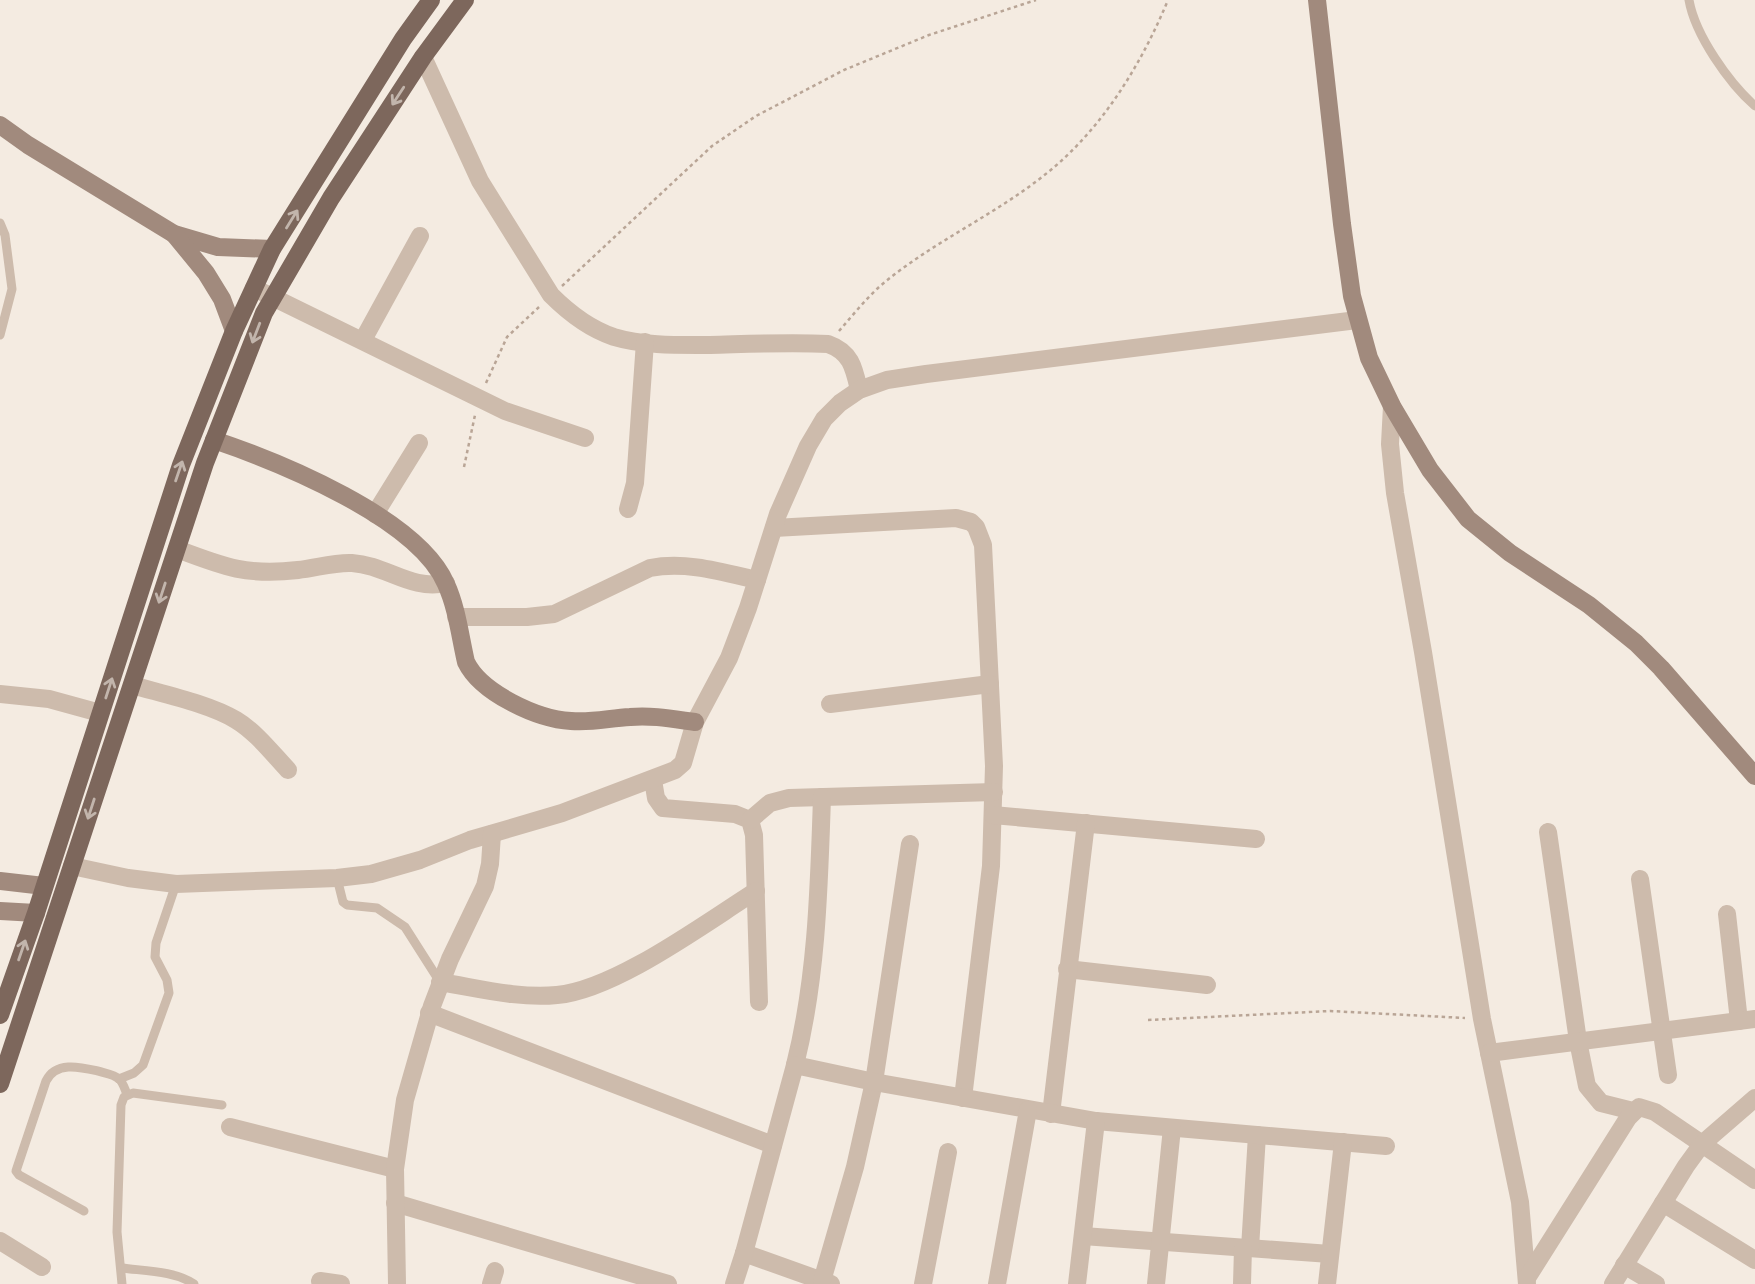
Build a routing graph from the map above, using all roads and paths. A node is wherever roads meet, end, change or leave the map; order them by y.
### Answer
1 (431, 0) edge
2 (465, 0) edge
3 (1037, 0) edge
4 (1168, 0) edge
5 (1317, 0) edge
6 (1689, 0) edge
7 (423, 57) junction
8 (1755, 106) edge
9 (0, 125) edge
10 (0, 223) edge
11 (174, 234) junction
12 (420, 236) dead end
13 (272, 249) junction
14 (254, 288) junction
15 (551, 295) junction
16 (274, 296) junction
17 (1357, 320) junction
18 (234, 331) junction
19 (0, 335) edge
20 (363, 340) junction
21 (645, 342) junction
22 (828, 344) junction
23 (859, 390) junction
24 (479, 398) junction
25 (1392, 406) junction
26 (585, 438) dead end
27 (214, 440) junction
28 (419, 443) dead end
29 (464, 467) dead end
30 (628, 509) dead end
31 (375, 514) junction
32 (774, 528) junction
33 (177, 549) junction
34 (757, 580) junction
35 (446, 583) junction
36 (456, 617) junction
37 (990, 684) junction
38 (132, 685) junction
39 (0, 694) edge
40 (830, 704) dead end
41 (100, 713) junction
42 (695, 722) junction
43 (288, 770) dead end
44 (1755, 776) edge
45 (653, 780) junction
46 (994, 792) junction
47 (822, 797) junction
48 (993, 815) junction
49 (750, 820) junction
50 (1086, 823) junction
51 (1548, 832) dead end
52 (492, 834) junction
53 (1256, 839) dead end
54 (910, 844) dead end
55 (72, 866) junction
56 (337, 878) junction
57 (1640, 879) dead end
58 (0, 881) edge
59 (176, 884) junction
60 (44, 886) junction
61 (755, 891) junction
62 (0, 911) edge
63 (36, 913) junction
64 (1727, 914) dead end
65 (1067, 969) junction
66 (440, 982) junction
67 (1206, 985) dead end
68 (759, 1002) dead end
69 (429, 1013) junction
70 (0, 1015) edge
71 (1482, 1019) junction
72 (1148, 1020) dead end
73 (1747, 1020) edge
74 (1662, 1031) junction
75 (1578, 1041) junction
76 (1489, 1053) junction
77 (795, 1065) junction
78 (1668, 1075) dead end
79 (119, 1079) junction
80 (874, 1082) junction
81 (0, 1084) edge
82 (127, 1094) junction
83 (963, 1098) junction
84 (1755, 1098) edge
85 (222, 1105) dead end
86 (1028, 1110) junction
87 (1633, 1111) junction
88 (1051, 1114) junction
89 (1096, 1121) junction
90 (230, 1128) dead end
91 (1172, 1128) junction
92 (1256, 1135) junction
93 (1343, 1142) junction
94 (1702, 1144) junction
95 (773, 1145) junction
96 (1386, 1146) dead end
97 (948, 1152) dead end
98 (396, 1169) junction
99 (1755, 1180) edge
100 (395, 1203) junction
101 (1663, 1203) junction
102 (84, 1211) dead end
103 (1083, 1236) junction
104 (0, 1241) edge
105 (1160, 1243) junction
106 (1247, 1248) junction
107 (744, 1253) junction
108 (1330, 1254) junction
109 (1755, 1260) edge
110 (1624, 1265) junction
111 (42, 1267) dead end
112 (122, 1268) junction
113 (320, 1281) dead end
114 (1527, 1281) edge
115 (826, 1282) edge
116 (122, 1284) edge
117 (194, 1284) edge
118 (341, 1284) edge
119 (397, 1284) edge
120 (668, 1284) edge
121 (734, 1284) edge
122 (923, 1284) edge
123 (997, 1284) edge
124 (1077, 1284) edge
125 (1156, 1284) edge
126 (1242, 1284) edge
127 (1327, 1284) edge
128 (1613, 1284) edge
129 (1656, 1284) edge

13 -> 1 main road
2 - 7 main road
3 - 15 path
4 - 22 path
5 - 17 street
6 - 8 lane
7 - 15 street
7 -> 16 main road
9 - 11 street
10 - 19 lane
11 - 13 street
11 - 18 street
12 - 20 street
13 - 14 main road
14 - 16 street
14 - 18 main road
15 - 21 street
15 - 24 path
16 - 20 street
16 -> 27 main road
17 - 23 street
17 - 25 street
41 -> 18 main road
20 - 24 street
21 - 22 street
21 - 30 street
22 - 23 street
23 - 32 street
24 - 26 street
24 - 29 path
25 - 44 street
25 - 71 street
27 - 31 street
27 - 33 main road
28 - 31 street
31 - 35 street
32 - 34 street
32 - 37 street
33 - 35 street
33 -> 38 main road
34 - 36 street
34 - 42 street
35 - 36 street
36 - 42 street
37 - 40 street
37 - 46 street
38 - 43 street
38 -> 55 main road
39 - 41 street
41 - 60 main road
42 - 45 street
45 - 49 street
45 - 52 street
46 - 47 street
46 - 48 street
47 - 49 street
47 - 77 street
48 - 50 street
48 - 83 street
49 - 61 street
50 - 53 street
50 - 65 street
51 - 75 street
52 - 56 street
52 - 66 street
54 - 80 street
55 - 59 street
55 - 81 main road
56 - 59 street
56 - 66 lane
57 - 74 street
58 - 60 street
59 - 79 lane
60 - 63 main road
61 - 66 street
61 - 68 street
62 - 63 street
70 -> 63 main road
64 - 73 street
65 - 67 street
65 - 88 street
66 - 69 street
69 - 95 street
69 - 98 street
71 - 72 path
71 - 76 street
73 - 74 street
74 - 75 street
74 - 78 street
75 - 76 street
75 - 87 street
76 - 114 street
77 - 80 street
77 - 95 street
79 - 82 lane
79 - 102 lane
80 - 83 street
80 - 115 street
82 - 85 lane
82 - 112 lane
83 - 86 street
84 - 94 street
86 - 88 street
86 - 123 street
87 - 94 street
87 - 114 street
88 - 89 street
89 - 91 street
89 - 103 street
90 - 98 street
91 - 92 street
91 - 105 street
92 - 93 street
92 - 106 street
93 - 96 street
93 - 108 street
94 - 99 street
94 - 101 street
95 - 107 street
97 - 122 street
98 - 100 street
100 - 119 street
100 - 120 street
101 - 109 street
101 - 110 street
103 - 105 street
103 - 124 street
104 - 111 street
105 - 106 street
105 - 125 street
106 - 108 street
106 - 126 street
107 - 115 street
107 - 121 street
108 - 127 street
110 - 128 street
110 - 129 street
112 - 116 lane
112 - 117 lane
113 - 118 street

